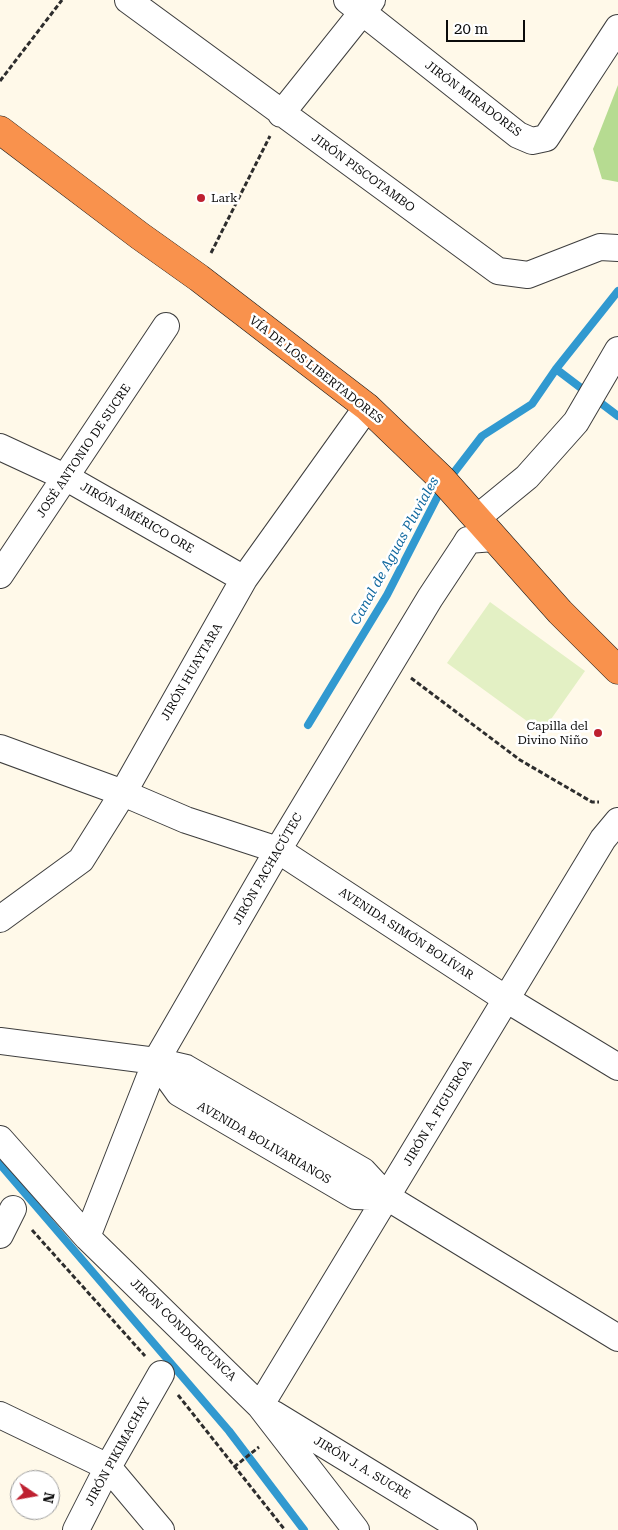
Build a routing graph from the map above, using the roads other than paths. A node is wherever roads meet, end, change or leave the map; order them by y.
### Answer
1 (128, 0) edge
2 (360, 4) edge
3 (618, 28) edge
4 (281, 114) junction
5 (0, 130) edge
6 (618, 248) edge
7 (166, 326) dead end
8 (618, 350) edge
9 (367, 407) junction
10 (0, 447) edge
11 (67, 478) junction
12 (486, 528) junction
13 (0, 575) edge
14 (244, 579) junction
15 (618, 670) edge
16 (0, 748) edge
17 (123, 793) junction
18 (618, 821) edge
19 (278, 850) junction
20 (0, 919) edge
21 (506, 999) junction
22 (0, 1041) edge
23 (156, 1061) junction
24 (618, 1067) edge
25 (0, 1139) edge
26 (387, 1197) junction
27 (13, 1209) dead end
28 (0, 1235) edge
29 (87, 1237) junction
30 (618, 1338) edge
31 (161, 1374) dead end
32 (260, 1406) junction
33 (0, 1415) edge
34 (108, 1467) junction
35 (76, 1530) edge
36 (161, 1530) edge
37 (356, 1530) edge
38 (464, 1530) edge

1 - 4 street, JIRÓN PISCOTAMBO
2 - 3 street, JIRÓN MIRADORES
2 - 4 street
4 - 6 street, JIRÓN PISCOTAMBO
5 - 9 highway, VÍA DE LOS LIBERTADORES
7 - 11 street, JOSÉ ANTONIO DE SUCRE
8 - 12 street
9 - 12 highway, VÍA DE LOS LIBERTADORES
9 - 14 street, JIRÓN HUAYTARA
10 - 11 street, JIRÓN AMÉRICO ORE
11 - 13 street, JOSÉ ANTONIO DE SUCRE
11 - 14 street, JIRÓN AMÉRICO ORE
12 - 15 highway, VÍA DE LOS LIBERTADORES
12 - 19 street, JIRÓN PACHACÚTEC
14 - 17 street, JIRÓN HUAYTARA
16 - 17 street, AVENIDA SIMÓN BOLÍVAR
17 - 19 street, AVENIDA SIMÓN BOLÍVAR
17 - 20 street, JIRÓN HUAYTARA
18 - 21 street, JIRÓN A. FIGUEROA
19 - 21 street, AVENIDA SIMÓN BOLÍVAR
19 - 23 street, JIRÓN PACHACÚTEC
21 - 24 street, AVENIDA SIMÓN BOLÍVAR
21 - 26 street, JIRÓN A. FIGUEROA
22 - 23 street, AVENIDA BOLIVARIANOS
23 - 26 street, AVENIDA BOLIVARIANOS
23 - 29 street, JIRÓN PACHACÚTEC
25 - 29 street, JIRÓN CONDORCUNCA
26 - 30 street, AVENIDA BOLIVARIANOS
26 - 32 street, JIRÓN A. FIGUEROA
27 - 28 street
29 - 32 street, JIRÓN CONDORCUNCA
31 - 34 street, JIRÓN PIKIMACHAY
32 - 37 street, JIRÓN CONDORCUNCA
32 - 38 street, JIRÓN J. A. SUCRE
33 - 34 street
34 - 35 street, JIRÓN PIKIMACHAY
34 - 36 street

